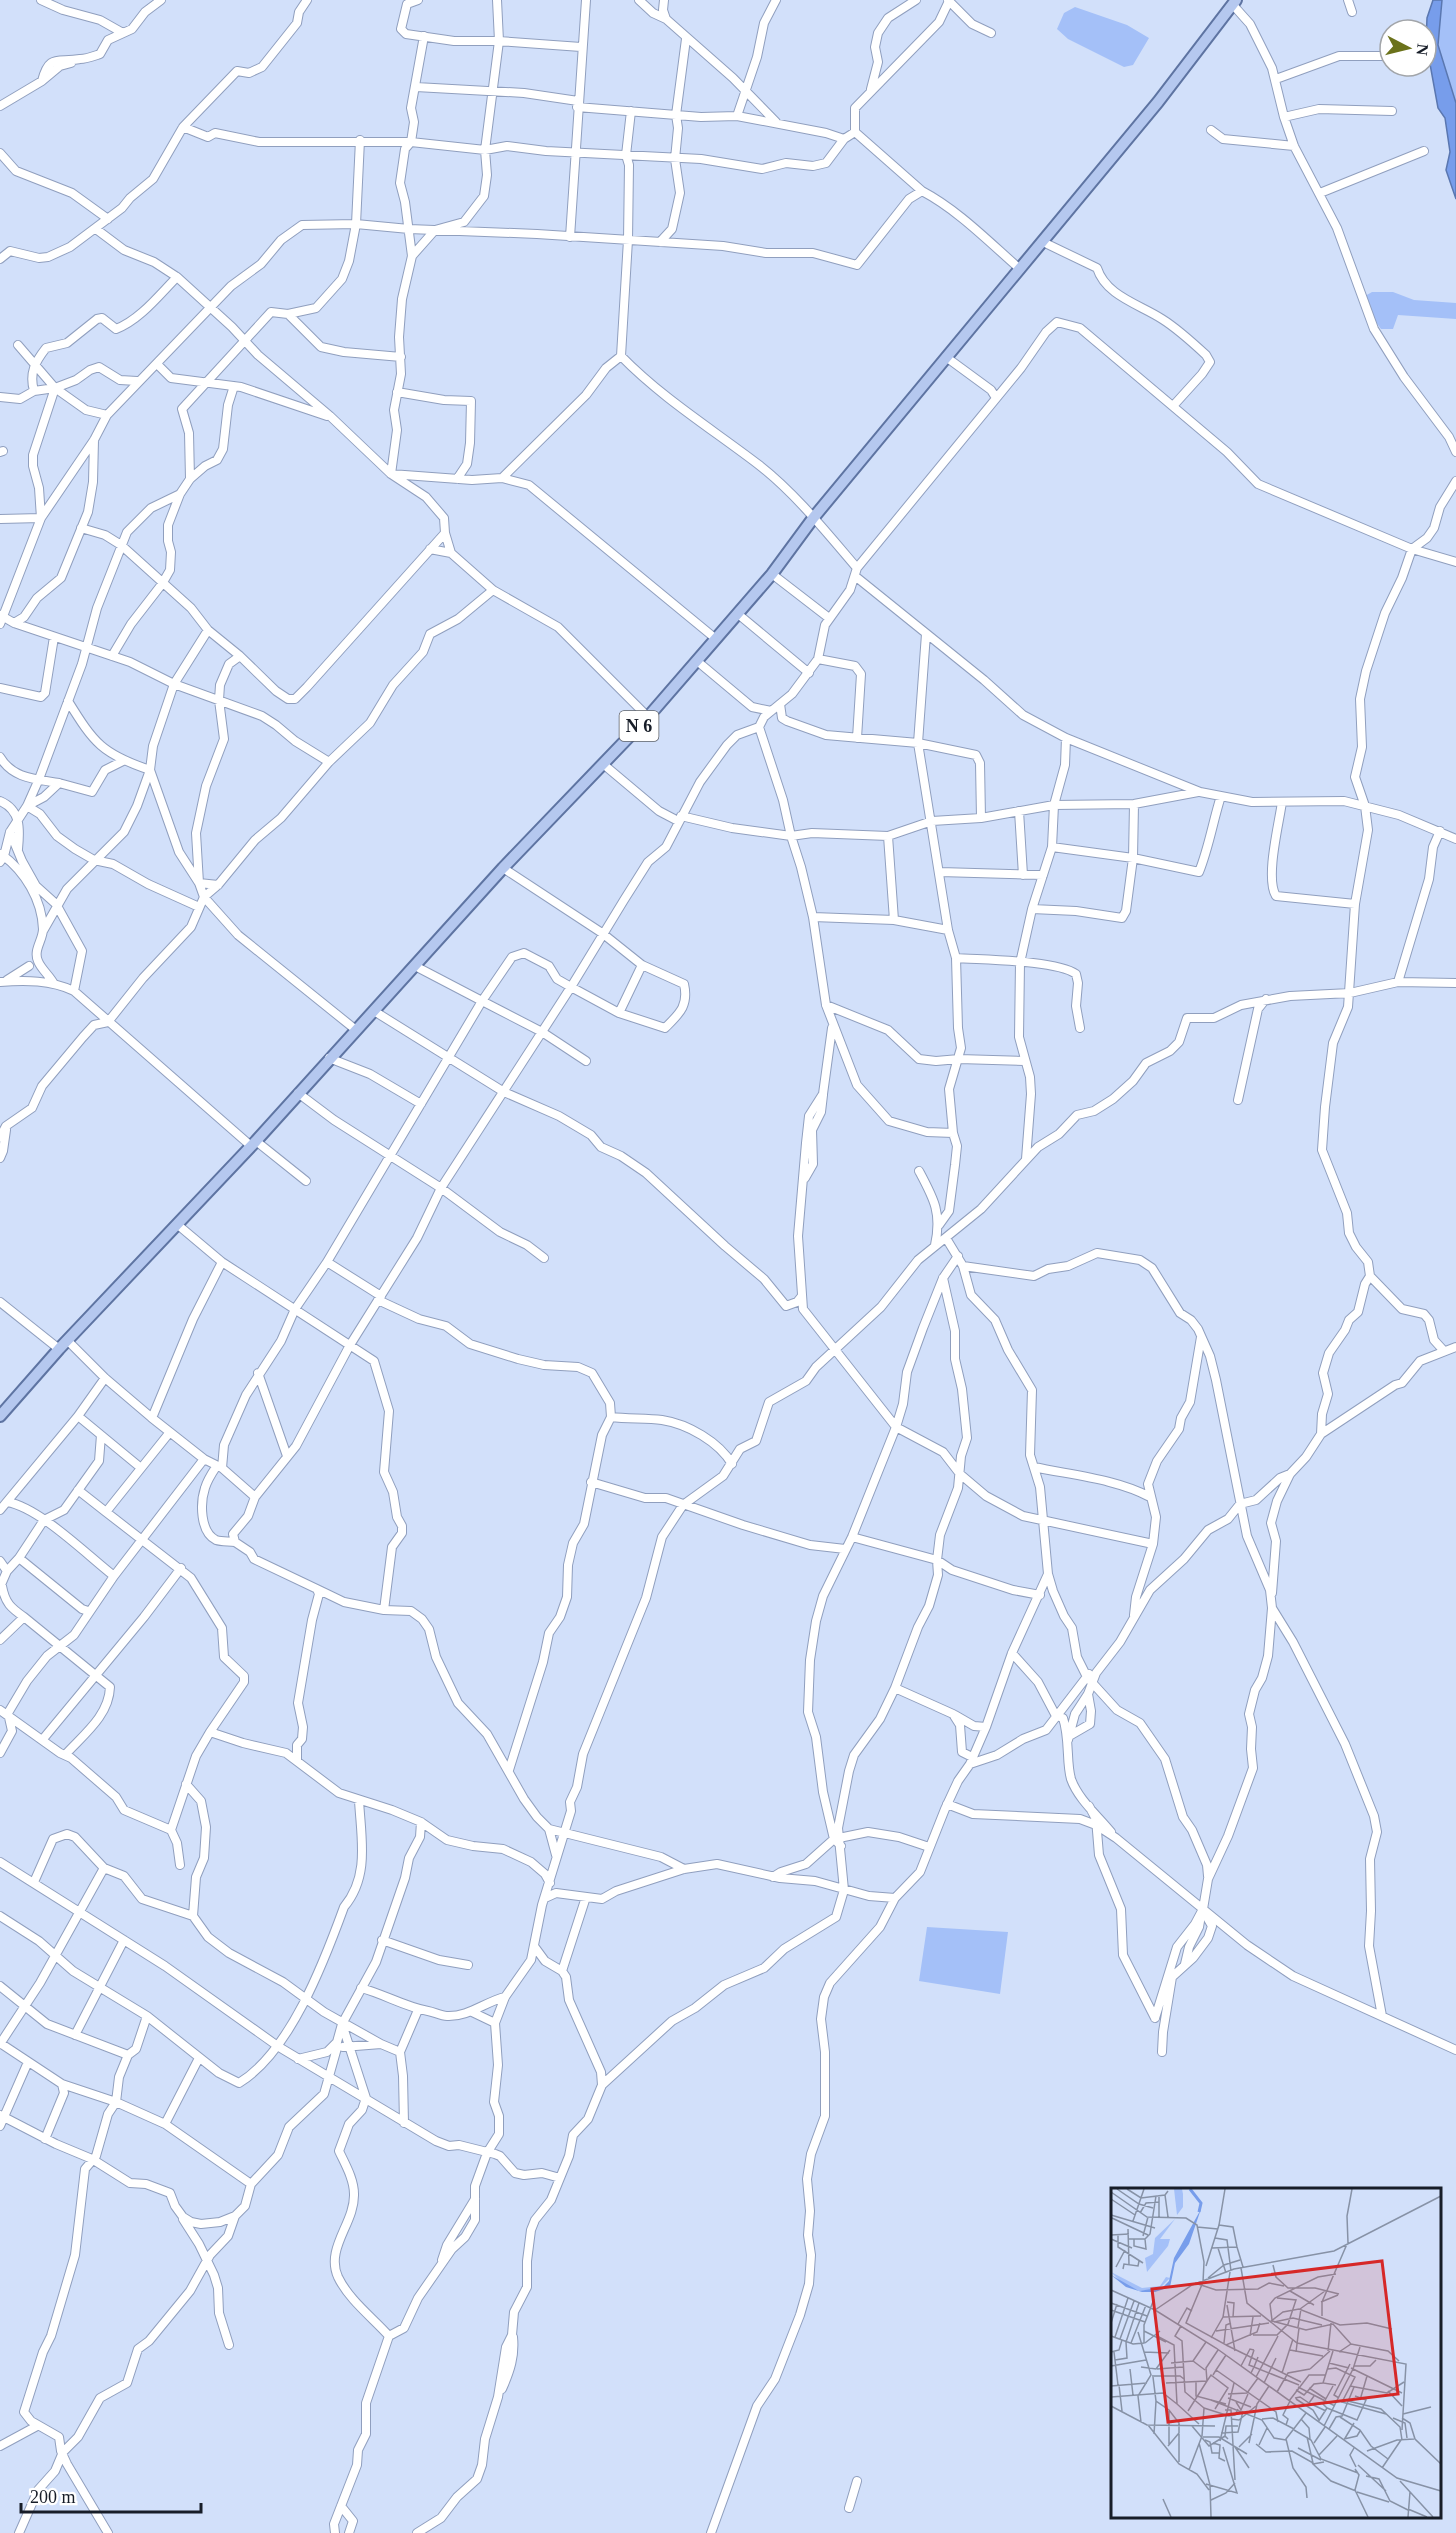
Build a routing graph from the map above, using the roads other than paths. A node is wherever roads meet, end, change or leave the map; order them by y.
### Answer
1 (41, 0) edge
2 (162, 0) edge
3 (307, 0) edge
4 (418, 0) edge
5 (497, 0) edge
6 (586, 0) edge
7 (639, 0) edge
8 (664, 0) edge
9 (776, 0) edge
10 (916, 0) edge
11 (1348, 0) edge
12 (948, 1) edge
13 (1234, 2) edge
14 (1352, 12) dead end
15 (666, 19) junction
16 (123, 33) junction
17 (991, 33) dead end
18 (424, 36) junction
19 (686, 39) junction
20 (499, 40) junction
21 (581, 47) junction
22 (1378, 56) edge
23 (1276, 79) junction
24 (416, 87) junction
25 (744, 89) junction
26 (870, 90) junction
27 (492, 92) junction
28 (577, 104) junction
29 (0, 106) edge
30 (631, 111) junction
31 (1392, 111) dead end
32 (676, 115) junction
33 (737, 116) junction
34 (1284, 117) junction
35 (777, 123) junction
36 (183, 127) junction
37 (1211, 130) dead end
38 (855, 132) junction
39 (844, 139) junction
40 (360, 140) junction
41 (411, 142) junction
42 (1294, 146) junction
43 (485, 150) junction
44 (1424, 151) dead end
45 (0, 153) edge
46 (575, 153) junction
47 (626, 155) junction
48 (675, 159) junction
49 (922, 191) junction
50 (1320, 193) junction
51 (108, 219) junction
52 (356, 224) junction
53 (96, 229) junction
54 (409, 229) junction
55 (435, 230) junction
56 (570, 237) junction
57 (628, 240) junction
58 (660, 242) junction
59 (1043, 242) junction
60 (412, 256) junction
61 (0, 259) edge
62 (1020, 269) junction
63 (177, 277) junction
64 (210, 308) junction
65 (288, 314) junction
66 (243, 340) junction
67 (18, 345) dead end
68 (621, 356) junction
69 (401, 357) junction
70 (946, 357) junction
71 (34, 364) junction
72 (157, 364) junction
73 (137, 381) junction
74 (203, 383) junction
75 (234, 386) junction
76 (55, 388) junction
77 (34, 391) junction
78 (397, 392) junction
79 (0, 397) edge
80 (996, 398) junction
81 (1173, 406) junction
82 (107, 415) junction
83 (330, 416) junction
84 (94, 440) junction
85 (1456, 452) edge
86 (391, 474) junction
87 (502, 478) junction
88 (190, 479) junction
89 (457, 479) junction
90 (1456, 481) edge
91 (180, 494) junction
92 (41, 518) junction
93 (814, 518) junction
94 (0, 519) edge
95 (81, 528) junction
96 (445, 533) junction
97 (121, 545) junction
98 (430, 549) junction
99 (1412, 549) junction
100 (451, 553) junction
101 (1456, 562) edge
102 (856, 572) junction
103 (772, 574) junction
104 (162, 584) junction
105 (493, 590) junction
106 (738, 614) junction
107 (1, 618) edge
108 (829, 618) junction
109 (14, 623) junction
110 (208, 630) junction
111 (926, 634) junction
112 (54, 637) junction
113 (716, 639) junction
114 (85, 649) junction
115 (112, 656) junction
116 (240, 656) junction
117 (818, 660) junction
118 (697, 661) junction
119 (809, 673) junction
120 (174, 684) junction
121 (0, 688) edge
122 (219, 700) junction
123 (68, 701) junction
124 (780, 704) junction
125 (771, 711) junction
126 (648, 717) junction
127 (759, 727) junction
128 (858, 738) junction
129 (1066, 738) junction
130 (918, 743) junction
131 (0, 756) edge
132 (123, 761) junction
133 (329, 762) junction
134 (603, 764) junction
135 (150, 770) junction
136 (39, 779) junction
137 (59, 783) junction
138 (1200, 792) junction
139 (1221, 796) junction
140 (0, 801) edge
141 (1282, 802) junction
142 (1134, 804) junction
143 (1054, 805) junction
144 (27, 806) junction
145 (1365, 806) junction
146 (1019, 811) junction
147 (981, 818) junction
148 (680, 819) junction
149 (18, 820) junction
150 (932, 821) junction
151 (1440, 831) junction
152 (10, 832) junction
153 (791, 836) junction
154 (888, 837) junction
155 (1456, 839) edge
156 (1052, 847) junction
157 (18, 851) junction
158 (105, 851) junction
159 (1, 857) edge
160 (1133, 858) junction
161 (94, 860) junction
162 (113, 864) junction
163 (503, 868) junction
164 (940, 872) junction
165 (1023, 875) junction
166 (1043, 875) junction
167 (199, 884) junction
168 (218, 885) junction
169 (204, 897) junction
170 (56, 904) junction
171 (1355, 904) junction
172 (199, 907) junction
173 (1032, 909) junction
174 (813, 916) junction
175 (894, 920) junction
176 (948, 930) junction
177 (43, 931) junction
178 (602, 933) junction
179 (36, 953) junction
180 (956, 958) junction
181 (1020, 963) junction
182 (642, 965) junction
183 (28, 966) junction
184 (414, 966) junction
185 (24, 981) junction
186 (1, 982) edge
187 (1398, 982) junction
188 (1456, 983) edge
189 (54, 984) junction
190 (571, 987) junction
191 (74, 991) junction
192 (1350, 993) junction
193 (1266, 999) junction
194 (482, 1001) junction
195 (826, 1005) junction
196 (374, 1011) junction
197 (619, 1013) junction
198 (108, 1022) junction
199 (832, 1027) junction
200 (1080, 1028) dead end
201 (356, 1030) junction
202 (542, 1032) junction
203 (329, 1058) junction
204 (450, 1058) junction
205 (959, 1059) junction
206 (586, 1061) dead end
207 (1024, 1061) junction
208 (504, 1092) junction
209 (298, 1093) junction
210 (1238, 1100) dead end
211 (421, 1104) junction
212 (6, 1126) junction
213 (953, 1133) junction
214 (0, 1137) edge
215 (253, 1143) junction
216 (391, 1156) junction
217 (0, 1158) edge
218 (1026, 1159) junction
219 (919, 1171) dead end
220 (306, 1181) dead end
221 (441, 1188) junction
222 (178, 1225) junction
223 (939, 1225) junction
224 (946, 1238) junction
225 (935, 1245) junction
226 (958, 1256) junction
227 (544, 1258) dead end
228 (222, 1262) junction
229 (327, 1263) junction
230 (963, 1266) junction
231 (1370, 1276) junction
232 (943, 1278) junction
233 (801, 1297) junction
234 (379, 1298) junction
235 (0, 1302) edge
236 (295, 1310) junction
237 (1201, 1336) junction
238 (68, 1341) junction
239 (350, 1345) junction
240 (1456, 1347) edge
241 (59, 1349) junction
242 (834, 1351) junction
243 (1444, 1351) junction
244 (258, 1373) junction
245 (105, 1378) junction
246 (0, 1416) edge
247 (78, 1416) junction
248 (152, 1418) junction
249 (611, 1418) junction
250 (896, 1427) junction
251 (171, 1432) junction
252 (1321, 1434) junction
253 (101, 1435) junction
254 (287, 1456) junction
255 (204, 1459) junction
256 (732, 1464) junction
257 (1034, 1467) junction
258 (141, 1468) junction
259 (219, 1468) junction
260 (960, 1474) junction
261 (1290, 1474) junction
262 (591, 1482) junction
263 (78, 1490) junction
264 (255, 1497) junction
265 (1150, 1497) junction
266 (7, 1502) junction
267 (1240, 1504) junction
268 (683, 1505) junction
269 (0, 1510) edge
270 (106, 1512) junction
271 (45, 1520) junction
272 (1042, 1521) junction
273 (852, 1537) junction
274 (143, 1540) junction
275 (235, 1542) junction
276 (1153, 1544) junction
277 (845, 1549) junction
278 (19, 1558) junction
279 (937, 1560) junction
280 (0, 1561) edge
281 (181, 1568) junction
282 (7, 1571) junction
283 (1048, 1574) junction
284 (114, 1576) junction
285 (1, 1586) edge
286 (317, 1589) junction
287 (1040, 1595) junction
288 (1272, 1608) junction
289 (384, 1610) junction
290 (88, 1611) junction
291 (24, 1617) junction
292 (1134, 1618) junction
293 (0, 1640) edge
294 (59, 1648) junction
295 (1012, 1653) junction
296 (95, 1674) junction
297 (1089, 1681) junction
298 (895, 1688) junction
299 (1088, 1694) junction
300 (4, 1711) edge
301 (953, 1714) junction
302 (1056, 1716) junction
303 (986, 1727) junction
304 (210, 1732) junction
305 (1069, 1738) junction
306 (43, 1739) junction
307 (0, 1754) edge
308 (65, 1755) junction
309 (297, 1760) junction
310 (971, 1761) junction
311 (509, 1770) junction
312 (186, 1784) junction
313 (359, 1800) junction
314 (947, 1804) junction
315 (1089, 1806) junction
316 (421, 1822) junction
317 (1096, 1825) junction
318 (549, 1829) junction
319 (171, 1830) junction
320 (565, 1832) junction
321 (1116, 1838) junction
322 (838, 1841) junction
323 (929, 1847) junction
324 (557, 1856) junction
325 (0, 1862) edge
326 (180, 1865) dead end
327 (104, 1868) junction
328 (684, 1869) junction
329 (773, 1877) junction
330 (1208, 1879) junction
331 (34, 1882) junction
332 (550, 1883) junction
333 (844, 1890) junction
334 (586, 1897) junction
335 (545, 1898) junction
336 (895, 1898) junction
337 (1202, 1910) junction
338 (81, 1912) junction
339 (0, 1916) edge
340 (193, 1916) junction
341 (124, 1940) junction
342 (382, 1940) junction
343 (534, 1946) junction
344 (54, 1955) junction
345 (1185, 1964) junction
346 (468, 1965) dead end
347 (562, 1971) junction
348 (0, 1986) edge
349 (99, 1988) junction
350 (361, 1988) junction
351 (505, 1997) junction
352 (306, 1998) junction
353 (25, 2006) junction
354 (418, 2010) junction
355 (472, 2012) junction
356 (147, 2016) junction
357 (1382, 2016) junction
358 (342, 2024) junction
359 (495, 2024) junction
360 (75, 2035) junction
361 (0, 2044) edge
362 (381, 2044) junction
363 (348, 2045) junction
364 (279, 2047) junction
365 (337, 2048) junction
366 (1456, 2050) edge
367 (327, 2052) junction
368 (400, 2052) junction
369 (1162, 2052) dead end
370 (128, 2055) junction
371 (199, 2058) junction
372 (298, 2059) junction
373 (28, 2062) junction
374 (330, 2079) junction
375 (62, 2084) junction
376 (602, 2085) junction
377 (366, 2098) junction
378 (116, 2102) junction
379 (2, 2117) edge
380 (404, 2123) junction
381 (165, 2124) junction
382 (0, 2126) edge
383 (45, 2139) junction
384 (487, 2153) junction
385 (92, 2159) junction
386 (560, 2178) junction
387 (251, 2184) junction
388 (235, 2216) junction
389 (183, 2217) junction
390 (207, 2260) junction
391 (389, 2336) junction
392 (229, 2345) dead end
393 (37, 2426) junction
394 (0, 2446) edge
395 (63, 2452) junction
396 (857, 2481) dead end
397 (341, 2506) junction
398 (849, 2508) dead end
399 (19, 2533) edge
400 (108, 2533) edge
401 (335, 2533) edge
402 (349, 2533) edge
403 (417, 2533) edge
404 (711, 2533) edge

1 - 16 street
2 - 16 street
3 - 36 street
4 - 18 street
5 - 20 street
6 - 21 street
7 - 15 street
8 - 15 street
9 - 25 street
10 - 26 street
11 - 14 street
12 - 17 street
12 - 26 street
13 - 23 street
13 - 59 main road, N 6
15 - 19 street
16 - 29 street
18 - 20 street
18 - 24 street
19 - 25 street
19 - 32 street
20 - 21 street
20 - 27 street
21 - 28 street
22 - 23 street
23 - 34 street
24 - 27 street
24 - 41 street
25 - 33 street
25 - 35 street
26 - 38 street
27 - 28 street
27 - 43 street
28 - 30 street
28 - 46 street
30 - 32 street
30 - 47 street
31 - 34 street
32 - 33 street
32 - 48 street
33 - 35 street
34 - 42 street
35 - 39 street
36 - 40 street
36 - 51 street
37 - 42 street
38 - 39 street
38 - 49 street
39 - 48 street
40 - 41 street
40 - 52 street
41 - 43 street
41 - 54 street
42 - 50 street
43 - 46 street
43 - 55 street
44 - 50 street
45 - 51 street
46 - 47 street
46 - 56 street
47 - 48 street
47 - 57 street
48 - 58 street
49 - 58 street
49 - 62 street
50 - 85 street
51 - 53 street
52 - 54 street
52 - 64 street
52 - 65 street
53 - 61 street
53 - 63 street
54 - 55 street
54 - 60 street
55 - 56 street
55 - 60 street
56 - 57 street
57 - 58 street
57 - 68 street
59 - 62 main road, N 6
59 - 81 street
60 - 69 street
62 - 70 main road, N 6
63 - 64 street
63 - 71 street
64 - 66 street
64 - 72 street
65 - 66 street
65 - 69 street
66 - 74 street
66 - 83 street
67 - 71 street
68 - 87 street
68 - 93 street
69 - 78 street
70 - 80 street
70 - 93 main road, N 6
71 - 76 street
71 - 77 street
72 - 73 street
72 - 74 street
73 - 76 street
73 - 82 street
74 - 75 street
74 - 88 street
75 - 83 street
75 - 88 street
76 - 77 street
76 - 82 street
76 - 92 street
77 - 79 street
78 - 86 street
78 - 89 street
80 - 81 street
80 - 102 street
81 - 99 street
82 - 84 street
83 - 86 street
84 - 92 street
84 - 95 street
86 - 89 street
86 - 96 street
87 - 89 street
87 - 113 street
88 - 91 street
90 - 99 street
91 - 97 street
91 - 104 street
92 - 94 street
92 - 107 street
93 - 102 street
93 - 103 main road, N 6
95 - 97 street
95 - 109 street
96 - 98 street
96 - 100 street
97 - 104 street
97 - 114 street
98 - 100 street
98 - 116 street
99 - 101 street
99 - 145 street
100 - 105 street
102 - 108 street
102 - 111 street
103 - 106 main road, N 6
103 - 108 street
104 - 110 street
104 - 115 street
105 - 126 street
105 - 133 street
106 - 113 main road, N 6
106 - 119 street
107 - 109 street
108 - 117 street
109 - 112 street
110 - 116 street
110 - 120 street
111 - 129 street
111 - 130 street
112 - 114 street
112 - 121 street
113 - 118 main road, N 6
114 - 115 street
114 - 123 street
115 - 120 street
116 - 122 street
117 - 119 street
117 - 128 street
118 - 125 street
118 - 126 main road, N 6
119 - 124 street
120 - 122 street
120 - 135 street
122 - 133 street
122 - 167 street
123 - 132 street
123 - 136 street
124 - 125 street
124 - 128 street
125 - 127 street
126 - 134 main road, N 6
127 - 148 street
127 - 153 street
128 - 130 street
129 - 138 street
129 - 143 street
130 - 147 street
130 - 150 street
131 - 136 street
132 - 135 street
132 - 137 street
133 - 168 street
134 - 148 street
134 - 163 main road, N 6
135 - 158 street
135 - 167 street
136 - 137 street
136 - 144 street
137 - 144 street
138 - 139 street
138 - 142 street
139 - 141 street
139 - 160 street
140 - 149 street
141 - 145 street
141 - 171 street
142 - 143 street
142 - 160 street
143 - 146 street
143 - 156 street
144 - 149 street
144 - 161 street
145 - 151 street
145 - 171 street
146 - 147 street
146 - 165 street
147 - 150 street
148 - 153 street
148 - 178 street
149 - 152 street
149 - 157 street
150 - 154 street
150 - 164 street
151 - 155 street
151 - 187 street
152 - 157 street
152 - 159 street
153 - 154 street
153 - 174 street
154 - 175 street
156 - 160 street
156 - 166 street
157 - 170 street
158 - 161 street
158 - 162 street
159 - 177 street
160 - 173 street
161 - 162 street
161 - 170 street
162 - 172 street
163 - 178 street
163 - 184 main road, N 6
164 - 165 street
164 - 176 street
165 - 166 street
166 - 173 street
167 - 168 street
167 - 169 street
168 - 169 street
169 - 172 street
169 - 201 street
170 - 177 street
170 - 191 street
171 - 192 street
172 - 198 street
173 - 181 street
174 - 175 street
174 - 195 street
175 - 176 street
176 - 180 street
177 - 179 street
178 - 182 street
178 - 190 street
179 - 183 street
179 - 189 street
180 - 181 street
180 - 205 street
181 - 200 street
181 - 207 street
182 - 197 street
182 - 197 street
183 - 185 street
183 - 186 street
184 - 194 street
184 - 196 main road, N 6
185 - 186 street
185 - 189 street
187 - 188 street
187 - 192 street
189 - 191 street
190 - 194 street
190 - 197 street
190 - 202 street
191 - 198 street
192 - 193 street
192 - 231 street
193 - 210 street
193 - 218 street
194 - 202 street
194 - 204 street
195 - 199 street
195 - 205 street
196 - 201 main road, N 6
196 - 204 street
198 - 212 street
198 - 215 street
199 - 213 street
199 - 233 street
201 - 203 main road, N 6
202 - 206 street
202 - 208 street
203 - 209 main road, N 6
203 - 211 street
204 - 208 street
204 - 211 street
205 - 207 street
205 - 213 street
207 - 218 street
208 - 221 street
208 - 233 street
209 - 215 main road, N 6
209 - 216 street
211 - 216 street
212 - 214 street
212 - 217 street
213 - 223 street
215 - 220 street
215 - 222 main road, N 6
216 - 221 street
216 - 229 street
218 - 224 street
219 - 223 street
221 - 227 street
221 - 234 street
222 - 228 street
222 - 238 main road, N 6
223 - 225 street
224 - 225 street
224 - 226 street
225 - 242 street
226 - 230 street
226 - 232 street
228 - 236 street
228 - 248 street
229 - 234 street
229 - 236 street
230 - 237 street
230 - 257 street
231 - 243 street
231 - 252 street
232 - 250 street
232 - 260 street
233 - 242 street
234 - 239 street
234 - 249 street
235 - 241 street
236 - 239 street
236 - 244 street
237 - 265 street
237 - 267 street
238 - 241 main road, N 6
238 - 245 street
239 - 254 street
239 - 289 street
240 - 243 street
241 - 246 main road, N 6
242 - 250 street
242 - 256 street
243 - 252 street
244 - 254 street
244 - 259 street
245 - 247 street
245 - 248 street
247 - 253 street
247 - 266 street
248 - 251 street
249 - 256 street
249 - 262 street
250 - 260 street
250 - 273 street
251 - 255 street
251 - 258 street
252 - 261 street
253 - 258 street
253 - 263 street
254 - 264 street
255 - 259 street
255 - 274 street
256 - 268 street
257 - 265 street
257 - 272 street
258 - 270 street
259 - 264 street
259 - 275 street
260 - 272 street
260 - 279 street
261 - 267 street
261 - 288 street
262 - 268 street
262 - 311 street
263 - 270 street
263 - 271 street
264 - 275 street
265 - 276 street
266 - 269 street
266 - 271 street
267 - 288 street
267 - 292 street
268 - 277 street
268 - 320 street
270 - 274 street
271 - 278 street
271 - 284 street
272 - 276 street
272 - 283 street
273 - 277 street
273 - 279 street
274 - 281 street
274 - 284 street
275 - 286 street
276 - 292 street
277 - 322 street
278 - 282 street
278 - 290 street
279 - 287 street
279 - 298 street
280 - 282 street
281 - 296 street
281 - 304 street
282 - 285 street
283 - 287 street
283 - 297 street
284 - 290 street
285 - 291 street
286 - 289 street
286 - 309 street
287 - 295 street
288 - 330 street
288 - 357 street
289 - 311 street
290 - 294 street
291 - 293 street
291 - 294 street
292 - 297 street
294 - 296 street
294 - 300 street
295 - 302 street
295 - 303 street
296 - 306 street
296 - 308 street
297 - 299 street
297 - 302 street
297 - 330 street
298 - 301 street
298 - 322 street
299 - 305 street
299 - 305 street
300 - 306 street
300 - 307 street
301 - 303 street
301 - 310 street
302 - 305 street
302 - 310 street
303 - 310 street
304 - 309 street
304 - 312 street
305 - 315 street
306 - 308 street
308 - 319 street
309 - 313 street
310 - 314 street
311 - 318 street
312 - 319 street
312 - 340 street
313 - 316 street
313 - 352 street
314 - 317 street
314 - 323 street
315 - 317 street
315 - 321 street
316 - 332 street
316 - 342 street
317 - 321 street
317 - 337 street
318 - 320 street
318 - 324 street
319 - 326 street
320 - 324 street
320 - 328 street
321 - 337 street
322 - 323 street
322 - 329 street
322 - 333 street
323 - 336 street
324 - 332 street
325 - 331 street
327 - 331 street
327 - 338 street
327 - 340 street
328 - 329 street
328 - 334 street
329 - 333 street
330 - 337 street
331 - 338 street
332 - 335 street
333 - 336 street
333 - 376 street
334 - 335 street
334 - 347 street
335 - 343 street
336 - 404 street
337 - 345 street
337 - 345 street
337 - 357 street
338 - 341 street
338 - 344 street
339 - 344 street
340 - 352 street
341 - 349 street
341 - 364 street
342 - 346 street
342 - 350 street
343 - 347 street
343 - 351 street
344 - 349 street
344 - 353 street
345 - 369 street
347 - 376 street
348 - 353 street
349 - 356 street
349 - 360 street
350 - 354 street
350 - 358 street
351 - 355 street
351 - 359 street
352 - 358 street
352 - 364 street
353 - 360 street
353 - 361 street
354 - 355 street
354 - 368 street
355 - 359 street
356 - 370 street
356 - 371 street
357 - 366 street
358 - 362 street
358 - 363 street
358 - 367 street
359 - 384 street
360 - 370 street
361 - 373 street
362 - 363 street
362 - 368 street
363 - 365 street
363 - 377 street
364 - 371 street
364 - 372 street
365 - 367 street
365 - 374 street
367 - 372 street
368 - 380 street
370 - 378 street
371 - 381 street
372 - 374 street
373 - 375 street
373 - 379 street
374 - 377 street
374 - 387 street
375 - 378 street
375 - 383 street
376 - 386 street
377 - 380 street
377 - 391 street
378 - 381 street
378 - 385 street
379 - 382 street
379 - 383 street
380 - 384 street
381 - 387 street
383 - 385 street
384 - 386 street
384 - 391 street
385 - 389 street
385 - 393 street
386 - 403 street
387 - 388 street
388 - 389 street
388 - 390 street
389 - 390 street
390 - 392 street
390 - 395 street
391 - 397 street
393 - 394 street
393 - 395 street
395 - 399 street
395 - 400 street
396 - 398 street
397 - 401 street
397 - 402 street

